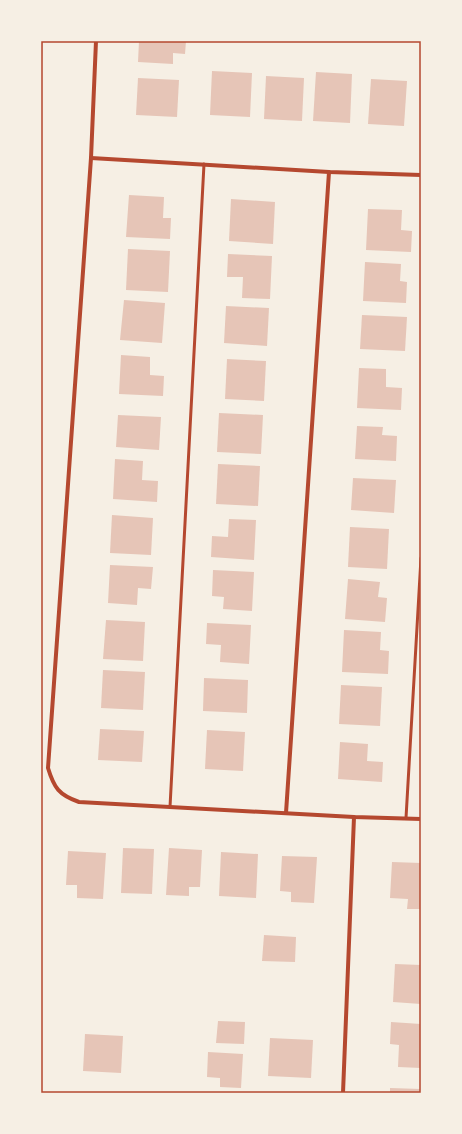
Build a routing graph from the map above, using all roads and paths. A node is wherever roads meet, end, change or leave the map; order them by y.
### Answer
1 (96, 41) edge
2 (91, 158) junction
3 (204, 164) junction
4 (329, 172) junction
5 (421, 175) edge
6 (421, 558) edge
7 (170, 807) junction
8 (286, 813) junction
9 (354, 817) junction
10 (406, 818) junction
11 (421, 819) edge
12 (343, 1093) edge

1 - 2 street
2 - 3 street
2 - 7 street
3 - 4 street
3 - 7 lane
4 - 5 street
4 - 8 street
6 - 10 lane
7 - 8 street
8 - 9 street
9 - 10 street
9 - 12 street
10 - 11 street

